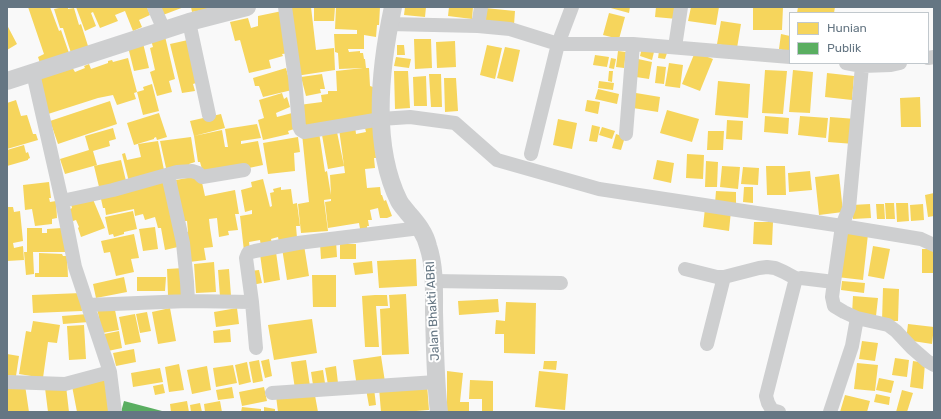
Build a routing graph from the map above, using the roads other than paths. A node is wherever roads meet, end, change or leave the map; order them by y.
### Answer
1 (154, 7) edge
2 (285, 7) edge
3 (481, 7) edge
4 (572, 7) edge
5 (681, 7) edge
6 (237, 8) edge
7 (391, 16) edge
8 (190, 22) junction
9 (478, 26) junction
10 (164, 30) junction
11 (558, 44) junction
12 (633, 44) junction
13 (675, 47) junction
14 (789, 57) edge
15 (851, 64) edge
16 (896, 64) edge
17 (862, 66) junction
18 (33, 73) junction
19 (7, 81) edge
20 (209, 115) dead end
21 (381, 119) junction
22 (626, 134) dead end
23 (531, 154) dead end
24 (244, 170) dead end
25 (168, 175) junction
26 (62, 201) junction
27 (842, 226) junction
28 (420, 228) junction
29 (934, 245) edge
30 (686, 269) dead end
31 (724, 277) junction
32 (797, 279) junction
33 (433, 281) junction
34 (834, 282) junction
35 (561, 283) dead end
36 (188, 301) junction
37 (252, 302) junction
38 (88, 305) junction
39 (857, 318) junction
40 (707, 344) dead end
41 (256, 348) dead end
42 (934, 365) edge
43 (110, 372) junction
44 (7, 382) edge
45 (436, 382) junction
46 (272, 393) dead end
47 (115, 412) edge
48 (439, 412) edge
49 (779, 412) edge
50 (830, 412) edge

1 - 10 street
2 - 21 street
3 - 9 street
4 - 11 street
5 - 13 street
6 - 8 street
7 - 9 street
7 - 21 street, Jalan Bhakti ABRI
8 - 10 street
8 - 20 street
9 - 11 street
10 - 18 street
11 - 12 street
11 - 23 street
12 - 13 street
12 - 22 street
13 - 14 street
15 - 17 street
16 - 17 street
17 - 27 street
18 - 19 street
18 - 26 street
21 - 27 street
21 - 28 street, Jalan Bhakti ABRI
24 - 25 street
25 - 26 street
25 - 36 street
26 - 38 street
27 - 29 street
27 - 34 street
28 - 33 street, Jalan Bhakti ABRI
28 - 37 street
30 - 31 street
31 - 32 street
31 - 40 street
32 - 34 street
32 - 49 street
33 - 35 street
33 - 45 street, Jalan Bhakti ABRI
34 - 39 street
36 - 37 street
36 - 38 street
37 - 41 street
38 - 43 street
39 - 42 street
39 - 50 street
43 - 44 street
43 - 47 street
45 - 46 street
45 - 48 street, Jalan Bhakti ABRI

